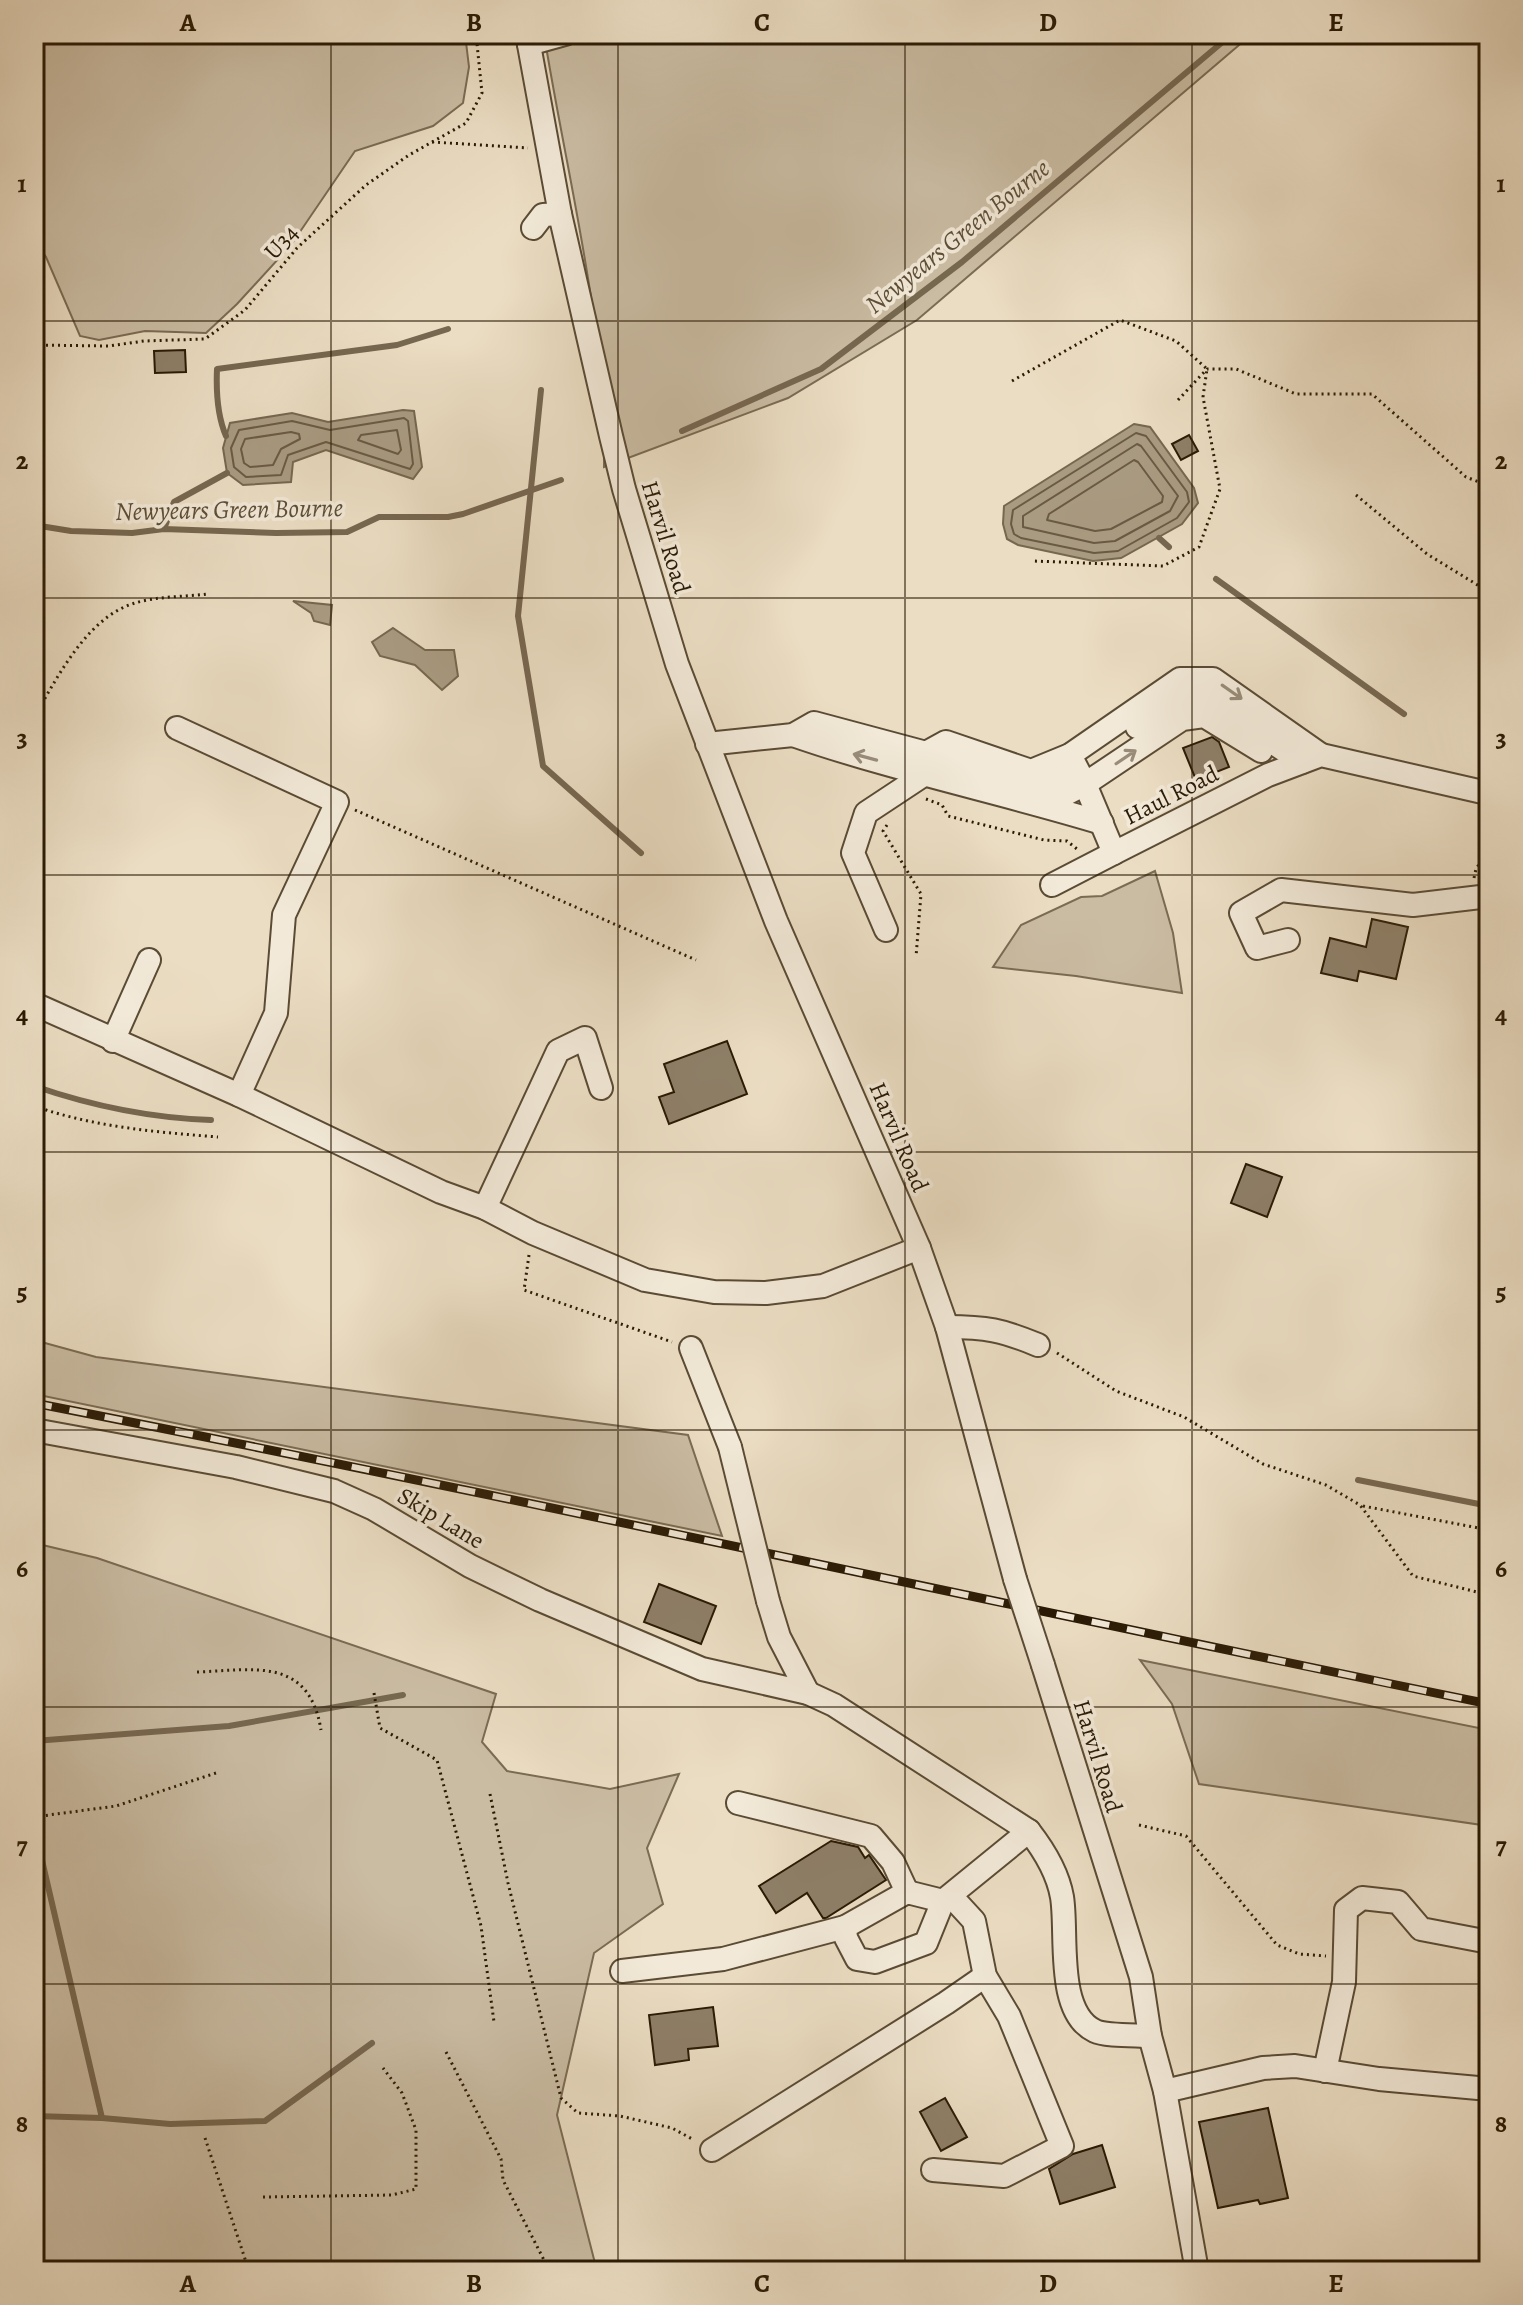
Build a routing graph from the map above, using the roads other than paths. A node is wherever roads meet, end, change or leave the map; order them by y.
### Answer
1 (565, 34) edge
2 (528, 39) edge
3 (560, 214) junction
4 (533, 228) dead end
5 (177, 728) dead end
6 (707, 744) junction
7 (1304, 761) junction
8 (926, 763) junction
9 (1077, 769) junction
10 (1489, 796) edge
11 (1102, 823) junction
12 (1114, 853) junction
13 (1052, 885) dead end
14 (1489, 896) edge
15 (886, 930) dead end
16 (1288, 940) dead end
17 (149, 960) dead end
18 (34, 1004) edge
19 (113, 1041) junction
20 (601, 1088) dead end
21 (239, 1095) junction
22 (485, 1208) junction
23 (919, 1248) junction
24 (947, 1327) junction
25 (1038, 1345) road end
26 (691, 1348) road end
27 (34, 1430) edge
28 (808, 1693) junction
29 (738, 1803) dead end
30 (1029, 1831) junction
31 (907, 1892) junction
32 (947, 1898) junction
33 (845, 1927) junction
34 (1489, 1942) edge
35 (622, 1971) dead end
36 (985, 1976) junction
37 (1150, 2036) junction
38 (1325, 2071) junction
39 (1489, 2089) edge
40 (1165, 2091) junction
41 (712, 2150) road end
42 (933, 2170) dead end
43 (1197, 2271) edge

1 - 2 street
2 - 3 street, Harvil Road
3 - 4 street
3 - 6 street, Harvil Road
5 - 21 street
6 - 8 street
6 - 23 street, Harvil Road
9 -> 7 street
9 -> 7 street
7 - 10 street
7 - 12 street, Haul Road
8 - 9 street
8 - 9 street
8 - 11 street
8 - 15 street
9 - 11 street, Haul Road
11 - 12 street, Haul Road
12 - 13 street
14 - 16 street
17 - 19 street
18 - 19 street
19 - 21 street
20 - 22 street
21 - 22 street
22 - 23 street
23 - 24 street, Harvil Road
24 - 25 street
24 - 37 street, Harvil Road, bridge
26 - 28 street, bridge
27 - 28 street, Skip Lane
28 - 30 street, Skip Lane
29 - 31 street
30 - 32 street
30 - 37 street
31 - 32 street
31 - 33 street
32 - 33 street
32 - 36 street
33 - 35 street
34 - 38 street
36 - 41 street
36 - 42 street
37 - 40 street, Harvil Road
38 - 39 street
38 - 40 street
40 - 43 street, Harvil Road

